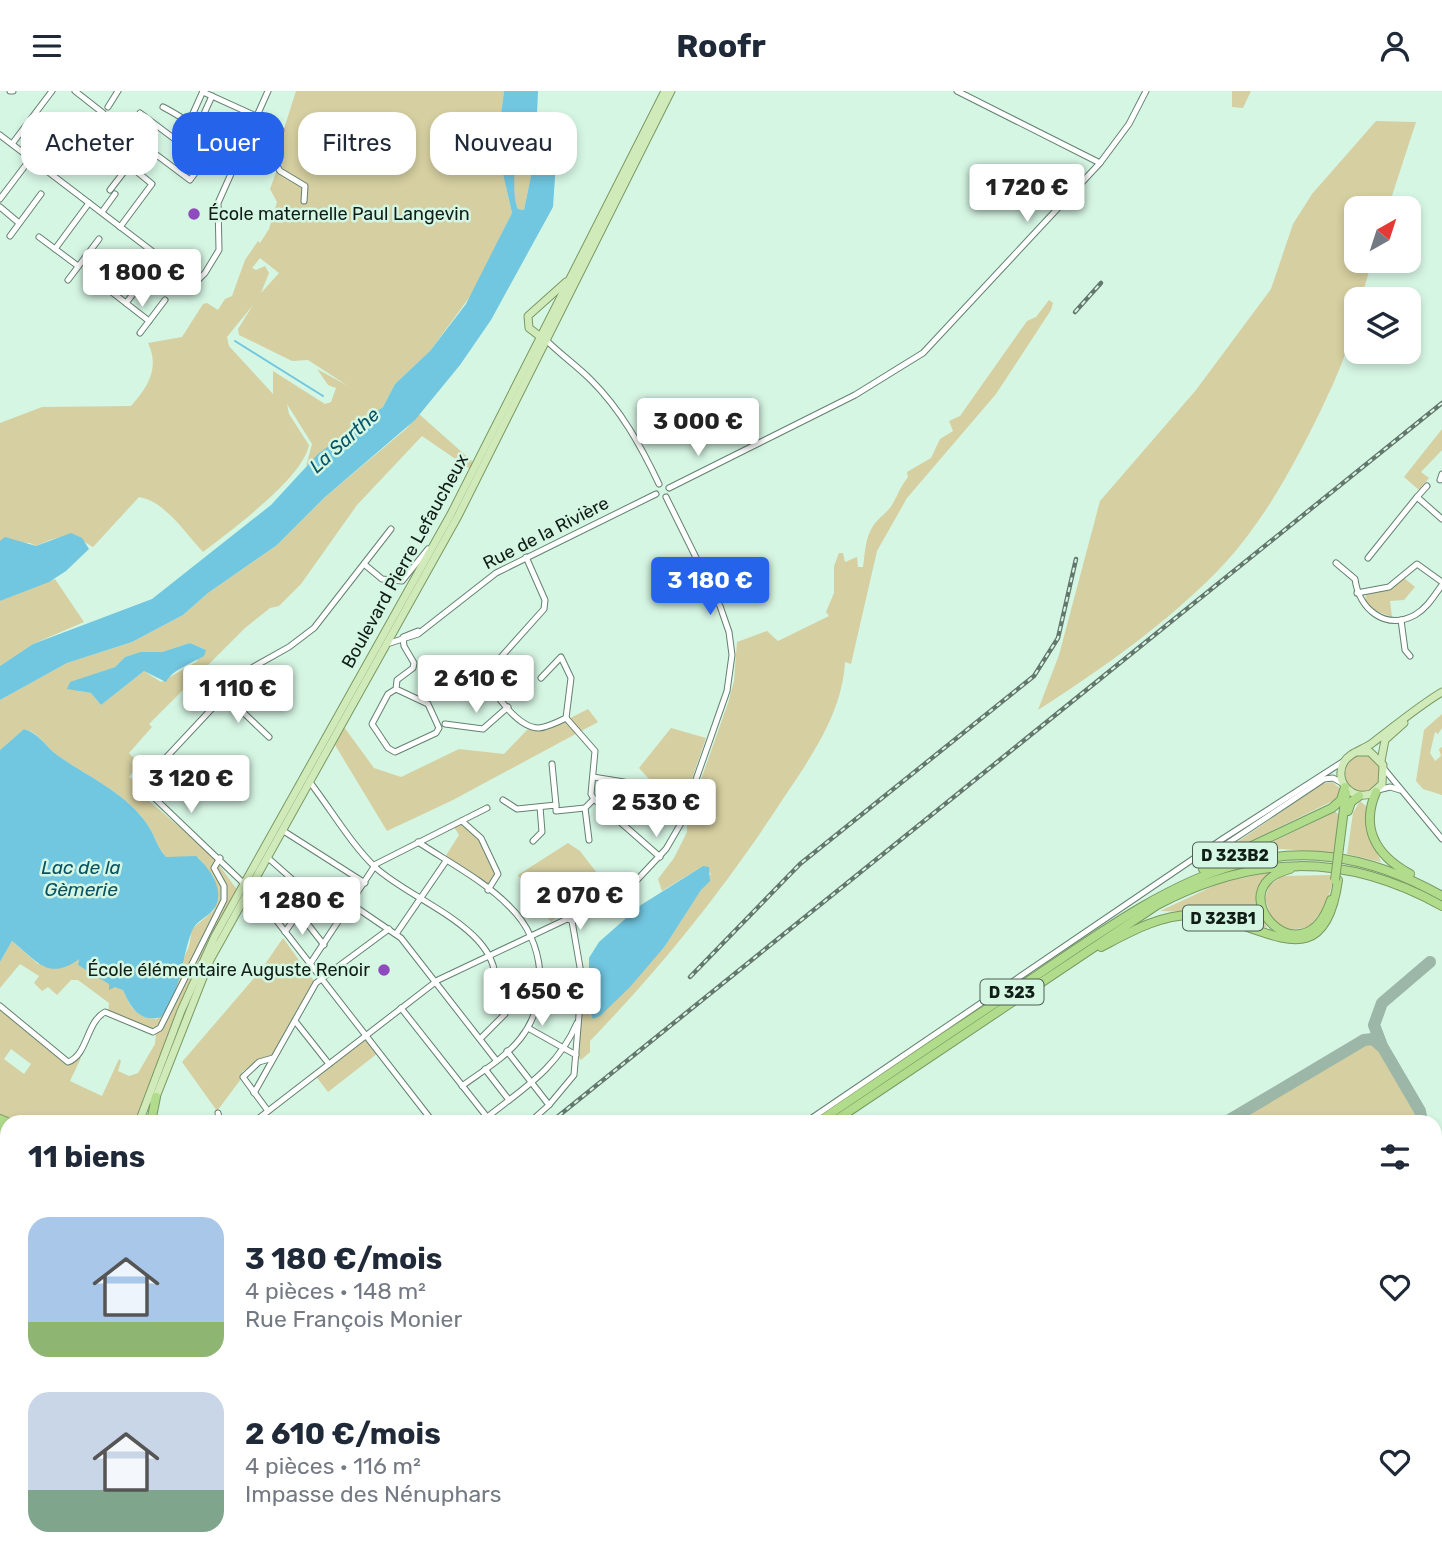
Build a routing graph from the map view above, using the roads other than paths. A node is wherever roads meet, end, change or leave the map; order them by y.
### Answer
1 (52, 91) edge
2 (75, 91) edge
3 (119, 91) edge
4 (268, 91) edge
5 (665, 91) edge
6 (671, 91) edge
7 (957, 91) edge
8 (1146, 91) edge
9 (203, 92) edge
10 (212, 96) junction
11 (108, 107) dead end
12 (163, 107) dead end
13 (102, 112) edge
14 (173, 112) edge
15 (194, 112) edge
16 (205, 112) edge
17 (248, 112) edge
18 (259, 112) edge
19 (0, 135) edge
20 (12, 143) junction
21 (144, 146) joint
22 (21, 150) edge
23 (1100, 163) junction
24 (21, 170) edge
25 (284, 174) edge
26 (52, 175) edge
27 (124, 175) edge
28 (141, 175) edge
29 (230, 175) edge
30 (41, 194) dead end
31 (0, 199) edge
32 (304, 201) dead end
33 (89, 203) junction
34 (0, 207) edge
35 (102, 212) junction
36 (19, 222) junction
37 (120, 227) junction
38 (10, 236) dead end
39 (39, 237) dead end
40 (99, 239) dead end
41 (55, 249) junction
42 (161, 258) junction
43 (78, 266) junction
44 (573, 274) junction
45 (68, 279) dead end
46 (113, 293) dead end
47 (165, 300) dead end
48 (126, 303) junction
49 (149, 321) junction
50 (140, 334) dead end
51 (543, 338) junction
52 (659, 484) junction
53 (1427, 486) dead end
54 (669, 488) junction
55 (656, 494) junction
56 (666, 497) junction
57 (1418, 497) junction
58 (1442, 519) edge
59 (391, 529) dead end
60 (435, 541) junction
61 (526, 557) junction
62 (1368, 558) dead end
63 (1336, 563) dead end
64 (364, 564) junction
65 (1442, 584) edge
66 (1357, 593) junction
67 (1401, 620) junction
68 (403, 639) junction
69 (1410, 656) dead end
70 (375, 663) junction
71 (541, 678) dead end
72 (396, 689) junction
73 (1442, 692) edge
74 (225, 695) junction
75 (1442, 697) edge
76 (508, 707) junction
77 (566, 719) junction
78 (446, 724) dead end
79 (269, 737) dead end
80 (1356, 752) junction
81 (1344, 761) junction
82 (1381, 761) junction
83 (552, 764) dead end
84 (1385, 770) junction
85 (593, 777) junction
86 (309, 781) junction
87 (1344, 785) junction
88 (628, 790) dead end
89 (1377, 791) junction
90 (1402, 791) junction
91 (1359, 796) junction
92 (594, 799) junction
93 (503, 800) dead end
94 (487, 808) dead end
95 (556, 808) junction
96 (585, 808) junction
97 (540, 810) junction
98 (462, 821) junction
99 (282, 830) junction
100 (589, 839) dead end
101 (1442, 839) edge
102 (533, 841) dead end
103 (418, 842) junction
104 (1341, 849) junction
105 (267, 857) junction
106 (660, 857) junction
107 (220, 858) junction
108 (446, 861) junction
109 (1307, 866) junction
110 (375, 867) junction
111 (1179, 871) junction
112 (1337, 880) junction
113 (365, 883) junction
114 (246, 888) junction
115 (488, 890) junction
116 (1442, 894) edge
117 (311, 896) junction
118 (421, 898) junction
119 (351, 904) junction
120 (1442, 906) edge
121 (299, 913) junction
122 (569, 920) junction
123 (1118, 920) junction
124 (389, 929) junction
125 (285, 932) junction
126 (396, 934) junction
127 (529, 936) junction
128 (324, 945) junction
129 (489, 956) junction
130 (1074, 961) junction
131 (310, 964) junction
132 (321, 979) junction
133 (436, 981) junction
134 (496, 986) junction
135 (0, 1006) edge
136 (401, 1008) junction
137 (504, 1014) junction
138 (579, 1017) junction
139 (295, 1021) junction
140 (528, 1028) junction
141 (965, 1033) junction
142 (365, 1036) junction
143 (480, 1039) junction
144 (564, 1048) junction
145 (508, 1051) junction
146 (576, 1055) junction
147 (273, 1058) junction
148 (496, 1060) junction
149 (168, 1063) junction
150 (329, 1064) junction
151 (485, 1069) junction
152 (159, 1070) junction
153 (532, 1084) junction
154 (462, 1086) junction
155 (254, 1093) junction
156 (156, 1097) joint
157 (509, 1100) junction
158 (549, 1105) junction
159 (268, 1111) junction
160 (142, 1115) edge
161 (151, 1115) edge
162 (263, 1115) edge
163 (427, 1115) edge
164 (485, 1115) edge
165 (490, 1115) edge
166 (538, 1115) edge
167 (816, 1115) edge
168 (828, 1115) edge
169 (843, 1115) edge
170 (855, 1115) edge

1 - 20 street
2 - 13 street
3 - 11 street
4 - 18 street
5 - 44 main road, Boulevard Pierre Lefaucheux
6 - 51 main road, Boulevard Pierre Lefaucheux
7 - 23 street
8 - 23 street
9 - 10 street
9 - 15 street
10 - 16 street
10 - 17 street
12 - 14 street
19 - 20 street
20 - 22 street
21 - 21 street
23 - 54 street
24 - 31 street
25 - 32 street
26 - 33 street
27 - 35 street
28 - 37 street
29 - 42 street
30 - 36 street
33 - 35 street
33 - 41 street
34 - 36 street
35 - 37 street
36 - 38 street
37 - 42 street
39 - 41 street
40 - 43 street
41 - 43 street
42 - 48 street
43 - 45 street
44 - 51 main road, Boulevard Pierre Lefaucheux
44 - 51 main road
46 - 48 street
47 - 49 street
48 - 49 street
49 - 50 street
51 - 52 street
51 - 60 main road, Boulevard Pierre Lefaucheux
51 - 70 main road, Boulevard Pierre Lefaucheux
52 - 54 street
52 - 55 street
53 - 57 street
54 - 56 street
55 - 56 street
55 - 61 street, Rue de la Rivière
56 - 106 street
57 - 58 street
57 - 62 street
59 - 64 street
60 - 64 street
60 - 114 main road, Boulevard Pierre Lefaucheux
61 - 68 street, Rue de la Rivière
61 - 76 street
63 - 66 street
64 - 74 street
65 - 66 street
65 - 67 street
66 - 67 street
67 - 69 street
68 - 70 street, Rue de la Rivière
68 - 72 street
70 - 86 main road, Boulevard Pierre Lefaucheux
71 - 77 street
72 - 72 street
73 - 80 main road
74 - 79 street
74 - 107 street
75 - 82 main road
76 - 77 street
76 - 78 street
77 - 85 street
80 - 81 main road
80 - 82 main road
81 - 87 main road
81 - 111 street
82 - 84 main road
83 - 95 street
84 - 89 main road
84 - 90 street
85 - 88 street
85 - 92 street
86 - 99 main road, Boulevard Pierre Lefaucheux
86 - 110 street
87 - 91 main road
87 - 104 highway
87 - 111 street
87 - 123 highway, D 323B2
89 - 90 street
89 - 91 main road
89 - 116 highway
90 - 101 street
91 - 104 highway
92 - 96 street
92 - 106 street
93 - 97 street
94 - 98 street
95 - 96 street
95 - 97 street
96 - 100 street
97 - 102 street
98 - 103 street
98 - 115 street
99 - 105 main road, Boulevard Pierre Lefaucheux
99 - 113 street
103 - 108 street
103 - 110 street
104 - 112 highway, bridge
105 - 114 main road, Boulevard Pierre Lefaucheux
105 - 117 street
106 - 122 street
107 - 114 street
107 - 135 street
108 - 115 street
108 - 118 street
109 - 112 highway
109 - 120 highway, D 323
109 - 130 highway, D 323
110 - 113 street
110 - 118 street
111 - 167 street
112 - 130 highway, D 323B1
113 - 119 street
114 - 125 street
114 - 149 main road, Boulevard Pierre Lefaucheux
114 - 152 main road, Boulevard Pierre Lefaucheux
115 - 127 street
116 - 123 highway, D 323
117 - 119 street
117 - 121 street
118 - 126 street
118 - 129 street
119 - 124 street
119 - 128 street
121 - 125 street
121 - 128 street
122 - 127 street
122 - 138 street
123 - 168 highway, D 323
124 - 126 street
124 - 132 street
125 - 131 street
126 - 133 street
127 - 129 street
127 - 140 street
128 - 131 street
129 - 133 street
129 - 134 street
130 - 141 highway, D 323
131 - 132 street
132 - 139 street
132 - 142 street
133 - 136 street
133 - 143 street
134 - 137 street
134 - 137 street
136 - 142 street
136 - 154 street
137 - 143 street
138 - 144 street
138 - 146 street
139 - 147 street
139 - 150 street
140 - 144 street
140 - 145 street
141 - 169 highway, D 323
141 - 170 highway
142 - 150 street
142 - 163 street
143 - 148 street
144 - 146 street
144 - 153 street
145 - 148 street
145 - 153 street
146 - 158 street
147 - 155 street
147 - 155 street
148 - 151 street
149 - 152 main road
149 - 156 main road, Boulevard Pierre Lefaucheux
150 - 159 street
151 - 154 street
151 - 157 street
152 - 160 main road, Boulevard Pierre Lefaucheux
153 - 157 street
153 - 158 street
154 - 164 street
155 - 159 street
156 - 161 highway
157 - 165 street
158 - 166 street
159 - 162 street

